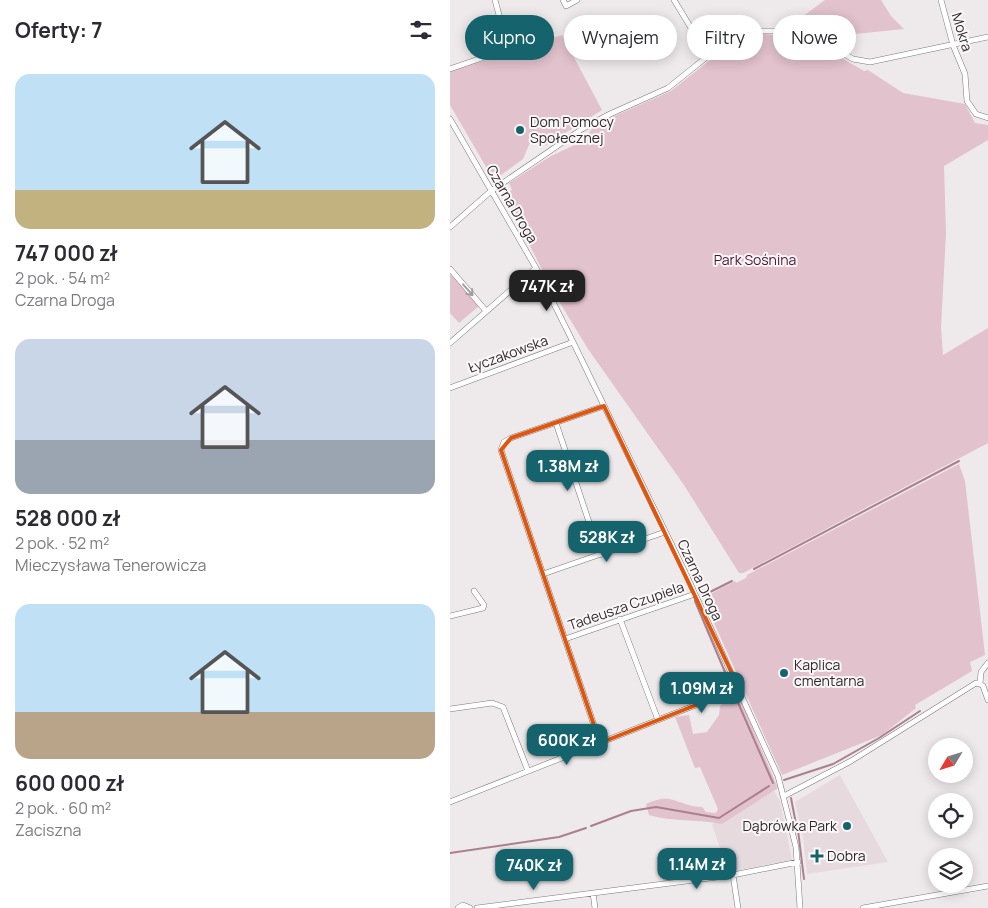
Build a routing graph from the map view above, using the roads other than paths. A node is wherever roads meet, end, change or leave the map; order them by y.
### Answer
1 (495, 0) edge
2 (563, 0) edge
3 (577, 0) edge
4 (674, 0) edge
5 (941, 0) edge
6 (687, 21) edge
7 (763, 30) edge
8 (988, 37) edge
9 (952, 45) junction
10 (703, 60) edge
11 (450, 69) edge
12 (988, 118) edge
13 (450, 119) edge
14 (491, 191) junction
15 (450, 227) edge
16 (536, 268) junction
17 (450, 269) edge
18 (486, 311) junction
19 (573, 342) junction
20 (450, 343) edge
21 (450, 388) edge
22 (604, 406) junction
23 (556, 423) junction
24 (665, 532) junction
25 (600, 555) junction
26 (542, 574) junction
27 (474, 591) dead end
28 (695, 594) junction
29 (450, 616) edge
30 (620, 619) junction
31 (565, 639) junction
32 (988, 663) edge
33 (980, 684) junction
34 (738, 688) junction
35 (988, 700) edge
36 (450, 708) edge
37 (658, 720) junction
38 (600, 743) junction
39 (528, 772) junction
40 (784, 796) junction
41 (450, 802) edge
42 (798, 862) junction
43 (733, 875) junction
44 (988, 886) edge
45 (592, 893) junction
46 (492, 907) edge
47 (458, 908) edge
48 (470, 908) edge
49 (477, 908) edge
50 (594, 908) edge
51 (738, 908) edge
52 (800, 908) edge
53 (863, 908) edge

1 - 11 street
2 - 3 street
4 - 6 street
5 - 9 street, Mokra
7 - 9 street
8 - 9 street
9 - 12 street, Mokra
10 - 14 street
13 - 14 street, Czarna Droga
14 - 15 street
14 - 16 street, Czarna Droga
16 - 18 street
16 - 19 street, Czarna Droga
17 -> 18 street
18 - 20 street
19 - 21 street, Łyczakowska
19 - 22 street, Czarna Droga
22 - 23 street
22 - 24 street, Czarna Droga
23 - 25 street
23 - 26 street
24 - 25 street
24 - 28 street, Czarna Droga
25 - 26 street
26 - 31 street
27 - 29 street
28 - 30 street, Tadeusza Czupiela
28 - 34 street, Czarna Droga
30 - 31 street, Tadeusza Czupiela
30 - 37 street
31 - 38 street
32 - 33 street
33 - 35 street
33 - 40 street
34 - 37 street
34 - 40 street, Czarna Droga
36 - 39 street
37 - 38 street
38 - 39 street
39 - 41 street
40 - 42 street, Czarna Droga
42 - 43 street
42 - 52 street, Czarna Droga
43 - 45 street
43 - 51 street
44 - 53 street
45 - 46 street
45 - 50 street
46 - 49 street
47 - 48 street

